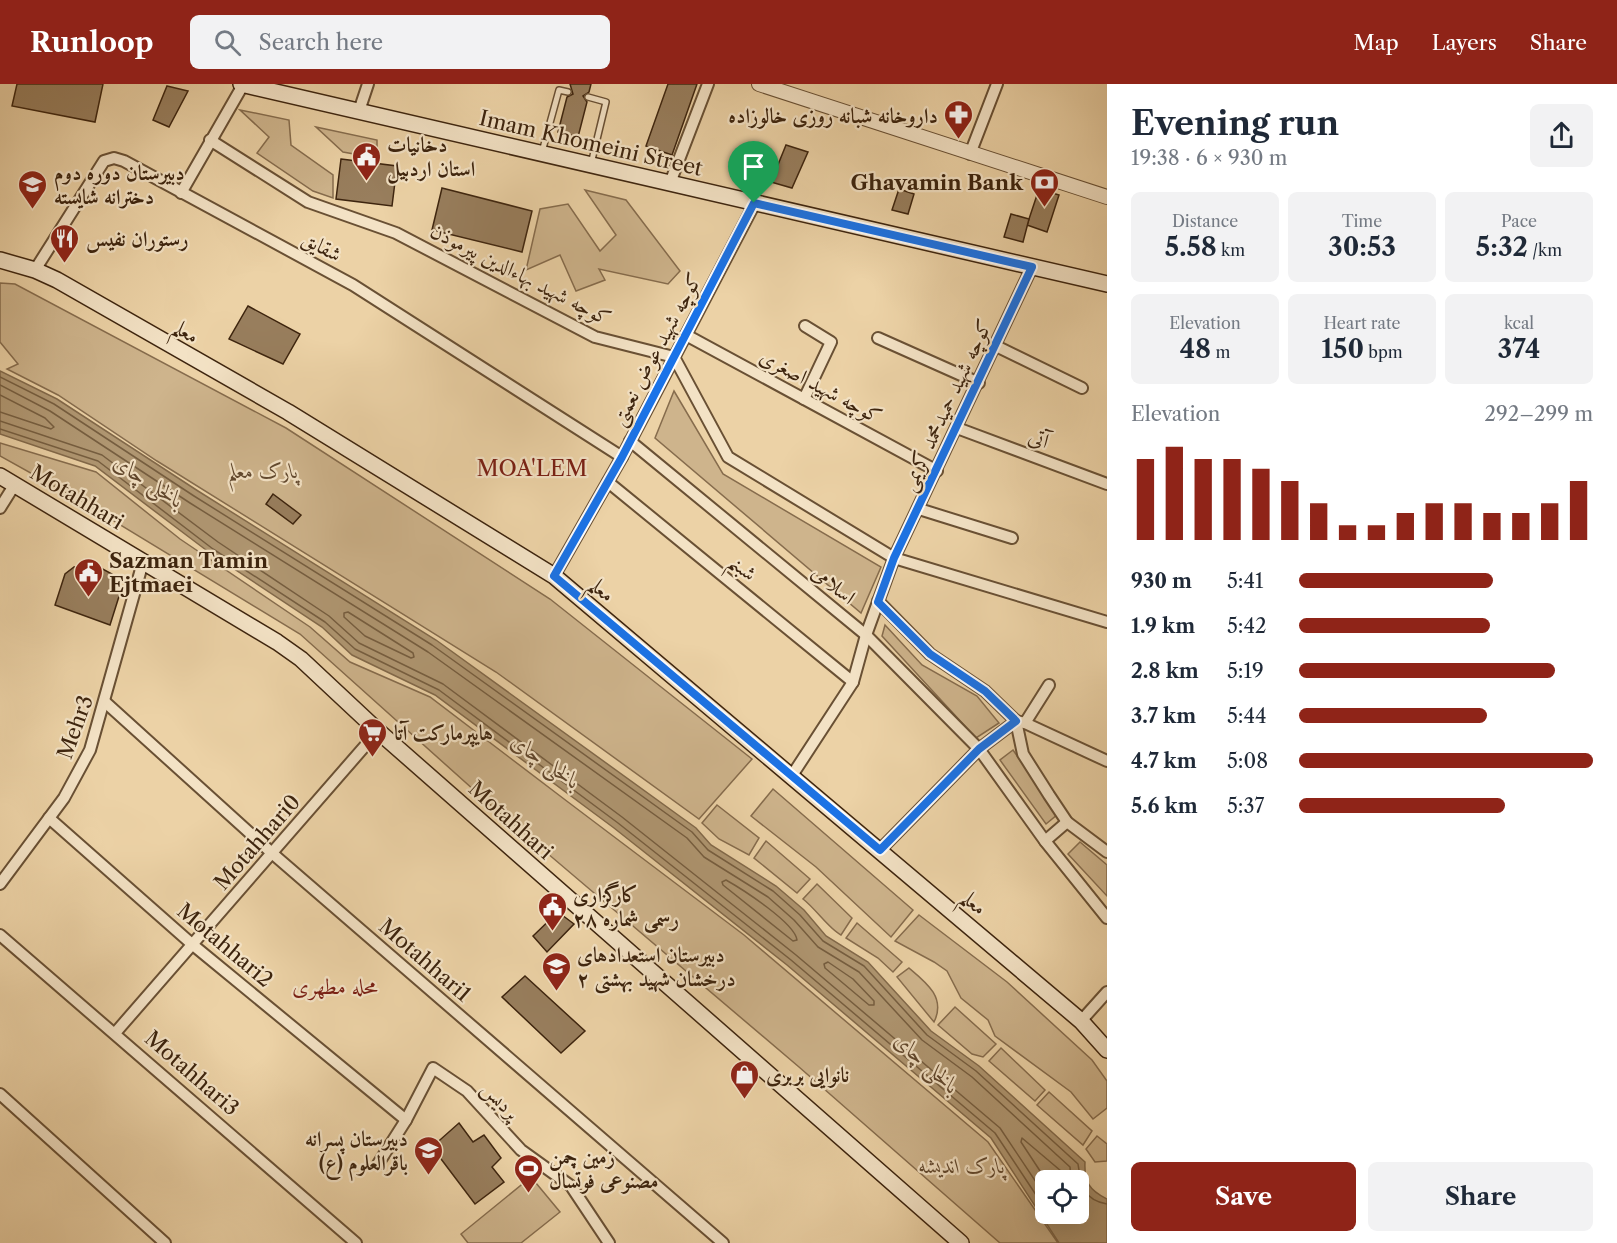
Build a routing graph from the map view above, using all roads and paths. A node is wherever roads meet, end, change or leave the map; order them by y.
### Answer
1 (242, 84) edge
2 (368, 84) edge
3 (708, 84) edge
4 (759, 84) edge
5 (996, 84) edge
6 (568, 92) dead end
7 (588, 97) dead end
8 (359, 111) junction
9 (210, 140) junction
10 (542, 154) junction
11 (970, 154) junction
12 (591, 165) junction
13 (670, 183) junction
14 (181, 193) junction
15 (1107, 197) edge
16 (754, 203) junction
17 (0, 260) edge
18 (1032, 267) junction
19 (35, 270) junction
20 (1107, 284) edge
21 (805, 326) dead end
22 (686, 334) junction
23 (878, 338) dead end
24 (996, 346) junction
25 (674, 357) junction
26 (979, 383) junction
27 (1082, 388) dead end
28 (804, 399) junction
29 (957, 428) junction
30 (630, 441) junction
31 (622, 457) junction
32 (937, 471) junction
33 (0, 476) edge
34 (609, 482) junction
35 (15, 484) junction
36 (1107, 484) edge
37 (0, 508) edge
38 (919, 509) junction
39 (1012, 538) dead end
40 (894, 558) junction
41 (143, 562) junction
42 (554, 576) junction
43 (878, 602) junction
44 (1107, 622) edge
45 (866, 635) junction
46 (853, 682) junction
47 (1049, 685) dead end
48 (105, 702) junction
49 (1021, 722) junction
50 (378, 731) junction
51 (979, 749) junction
52 (1107, 761) edge
53 (791, 777) junction
54 (49, 818) junction
55 (1067, 822) junction
56 (1046, 841) junction
57 (880, 850) junction
58 (1107, 852) edge
59 (273, 854) junction
60 (0, 882) edge
61 (1107, 918) edge
62 (0, 934) edge
63 (193, 945) junction
64 (1107, 992) edge
65 (1081, 1021) junction
66 (116, 1032) junction
67 (1107, 1050) edge
68 (0, 1094) edge
69 (406, 1120) junction
70 (378, 1164) dead end
71 (165, 1243) edge
72 (357, 1243) edge
73 (609, 1243) edge
74 (723, 1243) edge
75 (961, 1243) edge

1 - 8 main road, Imam Khomeini Street
1 - 9 street
2 - 8 street
3 - 13 street
4 - 11 street
5 - 11 street
6 - 10 lane
7 - 12 lane
8 - 10 main road, Imam Khomeini Street
9 - 14 street
9 - 25 street, کوچه شهید بهاءالدین پیرموذن
10 - 12 main road, Imam Khomeini Street
11 - 15 street
12 - 13 main road, Imam Khomeini Street
13 - 16 main road, Imam Khomeini Street
14 - 19 street, شقایق
14 - 31 street, شقایق
16 - 18 main road, Imam Khomeini Street
16 - 22 street, کوچه شهید عوض نعمتی
17 - 19 main road, معلم
18 - 20 main road, Imam Khomeini Street
18 - 24 street, کوچه شهید حمیدمحمد کریمی
19 - 42 main road, معلم
21 - 28 street
22 - 25 street, کوچه شهید عوض نعمتی
22 - 28 street, کوچه شهید اصغری
23 - 26 street
24 - 26 street, کوچه شهید حمیدمحمد کریمی
24 - 27 street
25 - 30 street, کوچه شهید عوض نعمتی
25 - 40 street
26 - 29 street, کوچه شهید حمیدمحمد کریمی
28 - 32 street, کوچه شهید اصغری
29 - 32 street, کوچه شهید حمیدمحمد کریمی
29 - 36 street, آتی
30 - 31 street, کوچه شهید عوض نعمتی
30 - 45 street, اسلامی
31 - 34 street, کوچه شهید عوض نعمتی
32 - 38 street, کوچه شهید حمیدمحمد کریمی
33 - 35 main road, Motahhari
34 - 42 street, کوچه شهید عوض نعمتی
34 - 46 street, شبنم
35 - 37 street
35 - 41 main road, Motahhari
38 - 39 street
38 - 40 street, کوچه شهید حمیدمحمد کریمی
40 - 43 street, کوچه شهید حمیدمحمد کریمی
40 - 44 street
41 - 48 street, Mehr3
41 - 50 main road, Motahhari
42 - 53 main road, معلم
43 - 45 street, کوچه شهید حمیدمحمد کریمی
43 - 49 street
45 - 46 street, کوچه شهید حمیدمحمد کریمی
45 - 51 street, اسلامی
46 - 53 street, کوچه شهید حمیدمحمد کریمی
47 - 49 street
48 - 54 street, Mehr3
48 - 59 street, Motahhari1
49 - 51 street
49 - 52 street
49 - 55 street
50 - 59 street, Motahhari0
50 - 75 main road, Motahhari
51 - 56 street, اسلامی
51 - 57 street
53 - 57 main road, معلم
54 - 60 street, Mehr3
54 - 63 street, Motahhari2
55 - 56 street
55 - 58 street
56 - 61 street, اسلامی
57 - 65 main road, معلم
59 - 63 street, Motahhari0
59 - 74 street, Motahhari1
62 - 66 street, Motahhari3
63 - 66 street, Motahhari0
63 - 69 street, Motahhari2
64 - 65 street
65 - 67 main road, معلم
66 - 72 street, Motahhari3
68 - 71 street
69 - 70 street, پردیس
69 - 73 street, پردیس

